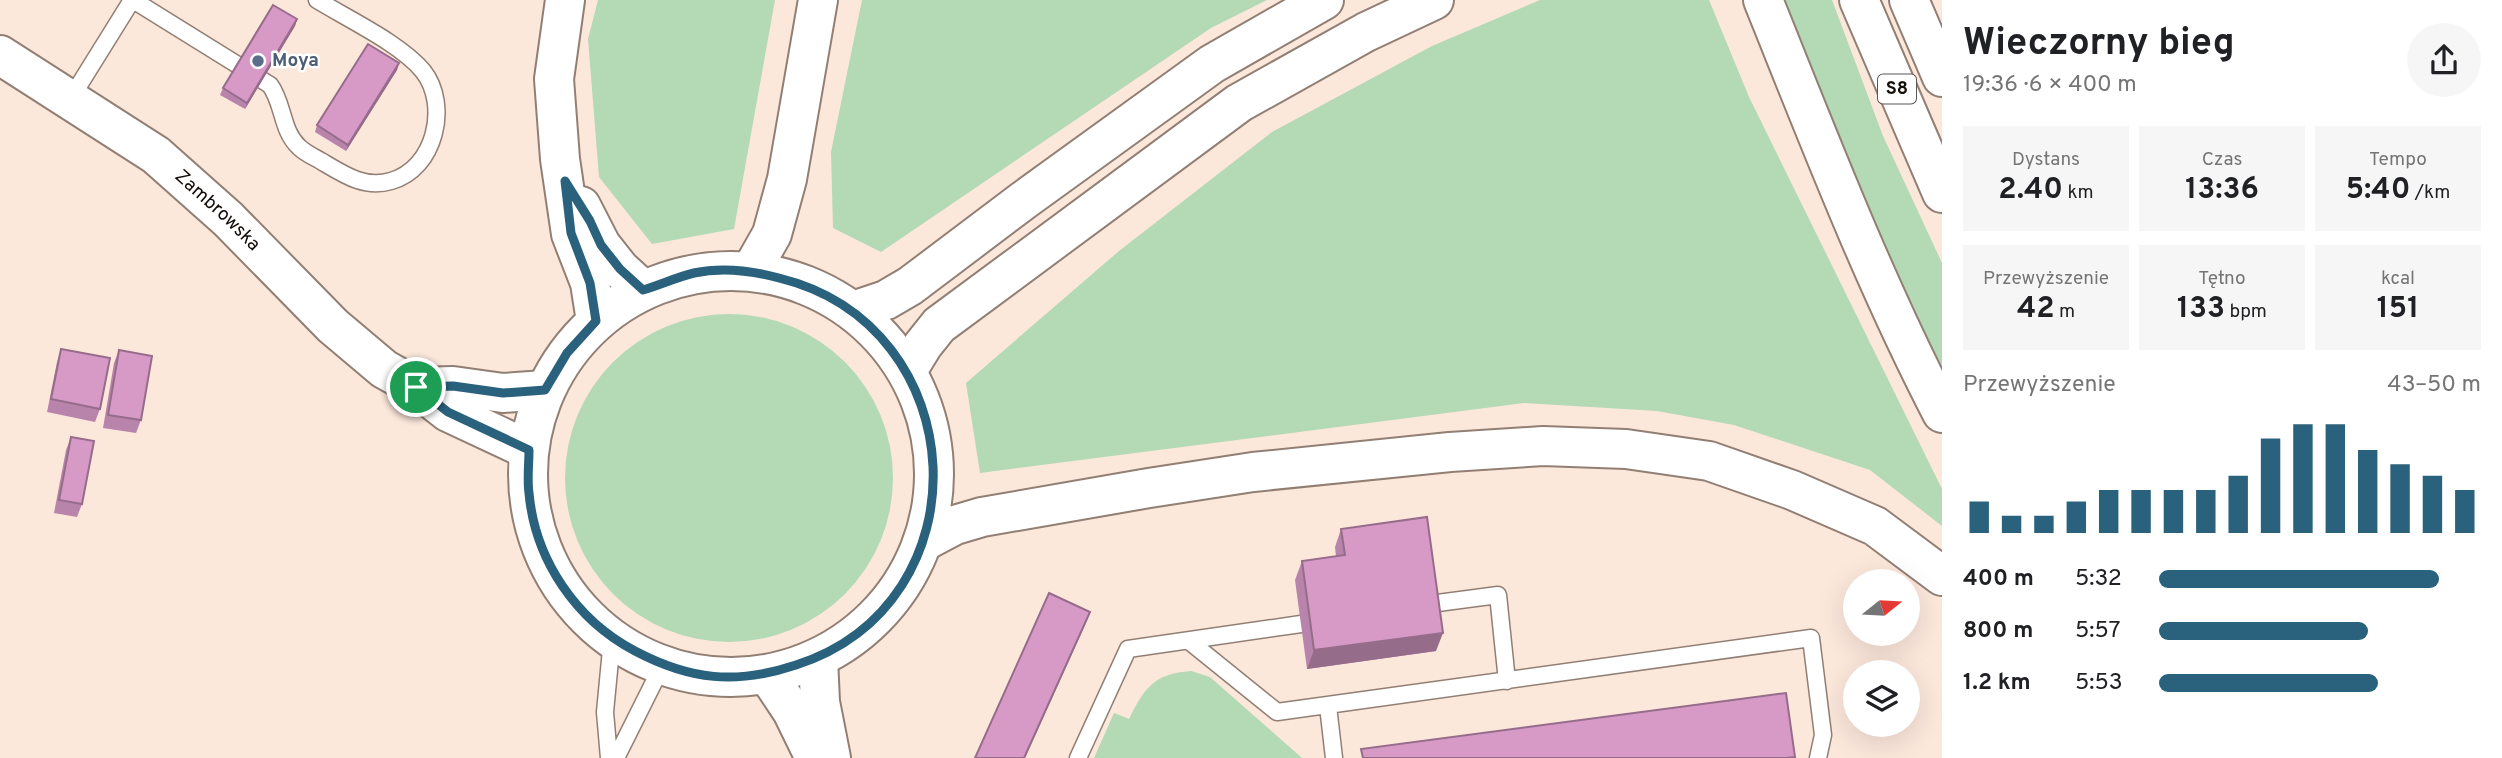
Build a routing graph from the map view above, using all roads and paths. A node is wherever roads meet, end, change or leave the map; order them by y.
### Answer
1 (133, 0) edge
2 (317, 0) edge
3 (565, 0) edge
4 (818, 0) edge
5 (1324, 0) edge
6 (1434, 0) edge
7 (1763, 0) edge
8 (1859, 0) edge
9 (1909, 0) edge
10 (0, 55) edge
11 (1942, 77) edge
12 (71, 98) junction
13 (565, 181) junction
14 (1942, 193) edge
15 (751, 271) junction
16 (643, 290) junction
17 (853, 311) junction
18 (596, 321) junction
19 (907, 372) junction
20 (416, 387) junction
21 (545, 390) junction
22 (1942, 413) edge
23 (529, 450) junction
24 (923, 542) junction
25 (1942, 576) edge
26 (1430, 604) edge
27 (1301, 624) dead end
28 (612, 639) junction
29 (1189, 640) junction
30 (818, 658) junction
31 (662, 666) junction
32 (768, 674) junction
33 (1507, 681) junction
34 (1328, 706) junction
35 (609, 758) edge
36 (616, 758) edge
37 (815, 758) edge
38 (831, 758) edge
39 (1078, 758) edge
40 (1334, 758) edge
41 (1818, 758) edge

1 - 2 lane
1 - 12 lane
3 - 13 main road
4 - 15 main road
5 - 17 main road
6 - 19 main road
7 - 22 main road
8 - 14 main road, S8
9 - 11 main road, S8
10 - 12 main road, Zambrowska
12 - 20 main road, Zambrowska
13 - 16 main road
13 - 18 main road
15 - 16 main road
15 - 17 main road
16 - 18 main road
17 - 19 main road
18 - 21 main road
19 - 24 main road
20 - 21 main road
20 - 23 main road, Zambrowska
21 - 23 main road
23 - 28 main road
24 - 25 main road
24 - 30 main road
26 - 33 lane
27 - 29 lane
28 - 31 main road
28 - 35 lane
29 - 34 lane
29 - 39 lane
30 - 32 main road
30 - 38 main road
31 - 32 main road
31 - 36 lane
32 - 37 main road
33 - 34 lane
33 - 41 lane
34 - 40 lane

